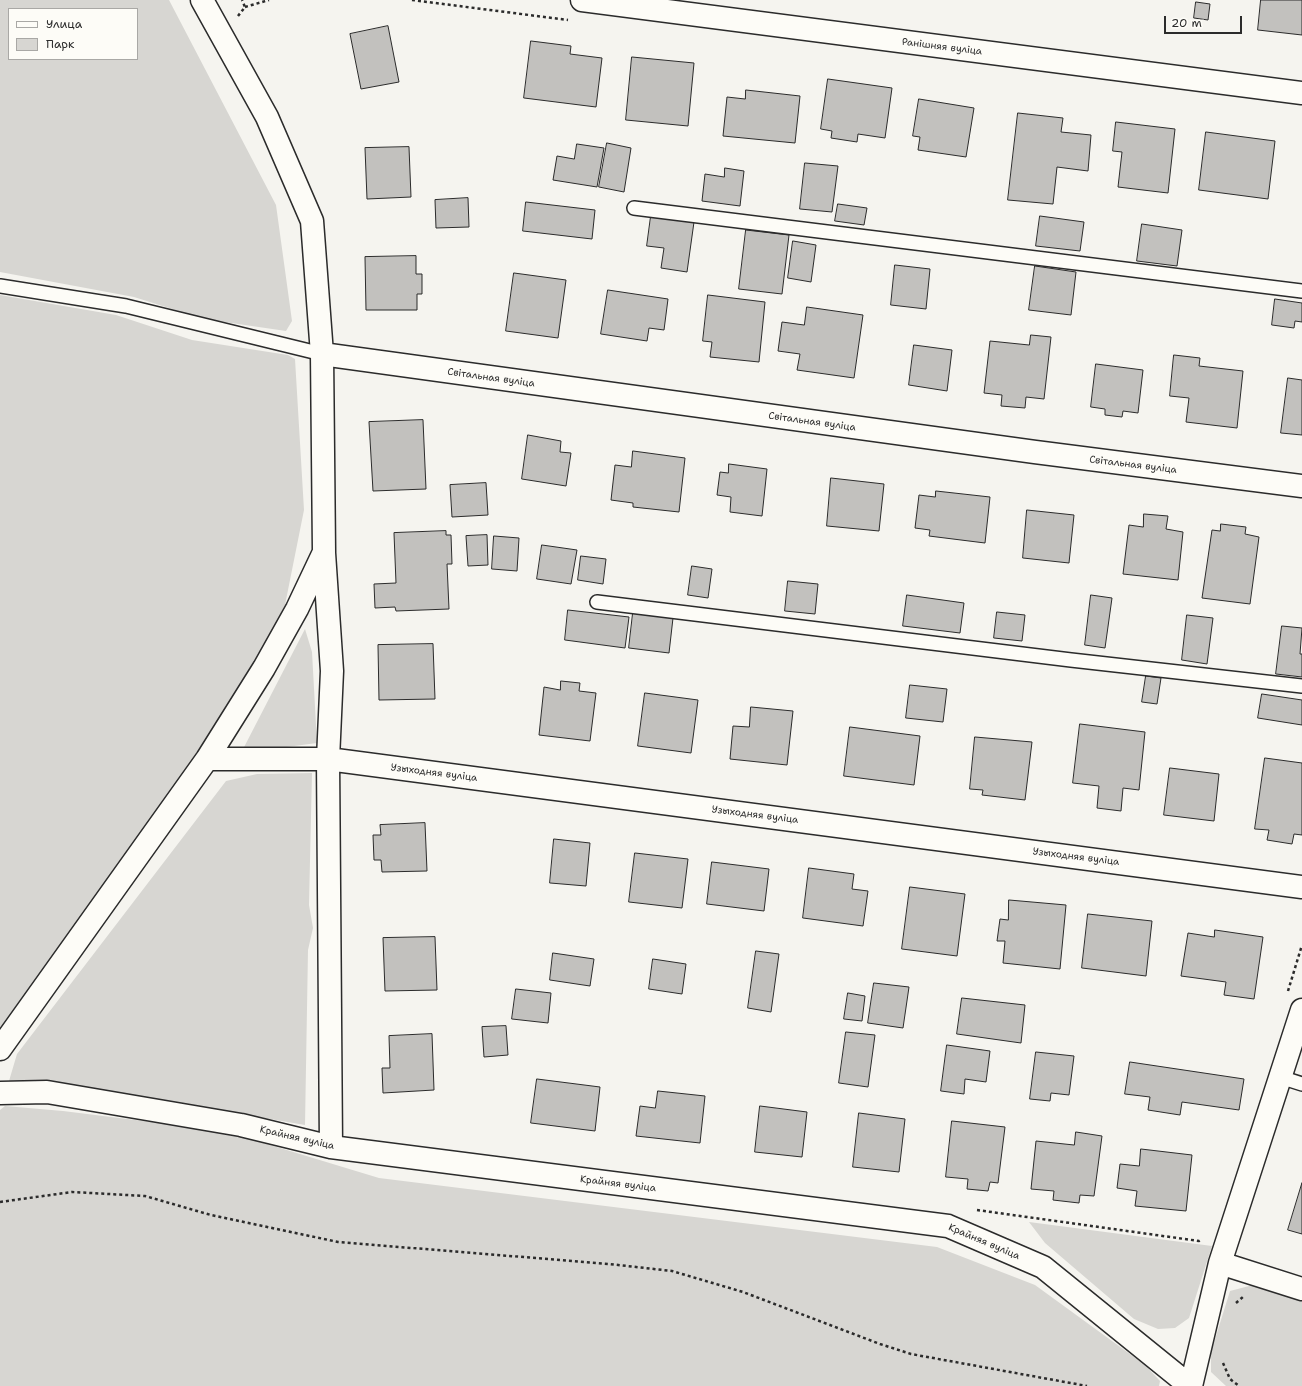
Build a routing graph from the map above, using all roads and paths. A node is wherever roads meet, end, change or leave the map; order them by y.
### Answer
1 (202, 0) edge
2 (242, 0) edge
3 (268, 0) edge
4 (582, 0) edge
5 (245, 6) junction
6 (237, 18) dead end
7 (1302, 93) edge
8 (634, 208) dead end
9 (0, 286) edge
10 (1302, 291) edge
11 (322, 354) junction
12 (1302, 486) edge
13 (324, 552) junction
14 (597, 602) dead end
15 (1302, 686) edge
16 (207, 759) junction
17 (328, 759) junction
18 (1302, 887) edge
19 (1302, 945) edge
20 (1294, 1004) edge
21 (0, 1050) edge
22 (1280, 1077) junction
23 (1302, 1084) edge
24 (0, 1093) edge
25 (331, 1147) junction
26 (0, 1202) edge
27 (972, 1210) dead end
28 (1204, 1238) dead end
29 (1220, 1263) junction
30 (1252, 1273) junction
31 (1302, 1289) edge
32 (1233, 1310) dead end
33 (1222, 1361) dead end
34 (1087, 1386) edge
35 (1191, 1386) edge
36 (1239, 1386) edge

1 - 11 street
2 - 5 path
3 - 5 path
4 - 7 street, Ранішняя вуліца
5 - 6 path
8 - 10 lane
9 - 11 lane
11 - 12 street, Світальная вуліца
11 - 13 street
13 - 16 street
13 - 17 street
14 - 15 lane
16 - 17 street, Узыходняя вуліца
16 - 21 street
17 - 18 street, Узыходняя вуліца
17 - 25 street
19 - 20 path
20 - 22 street
22 - 23 lane
22 - 29 street
24 - 25 street, Крайняя вуліца
25 - 35 street, Крайняя вуліца
26 - 34 path
27 - 28 path
29 - 30 street
29 - 35 street
30 - 31 street
30 - 32 path
33 - 36 path

